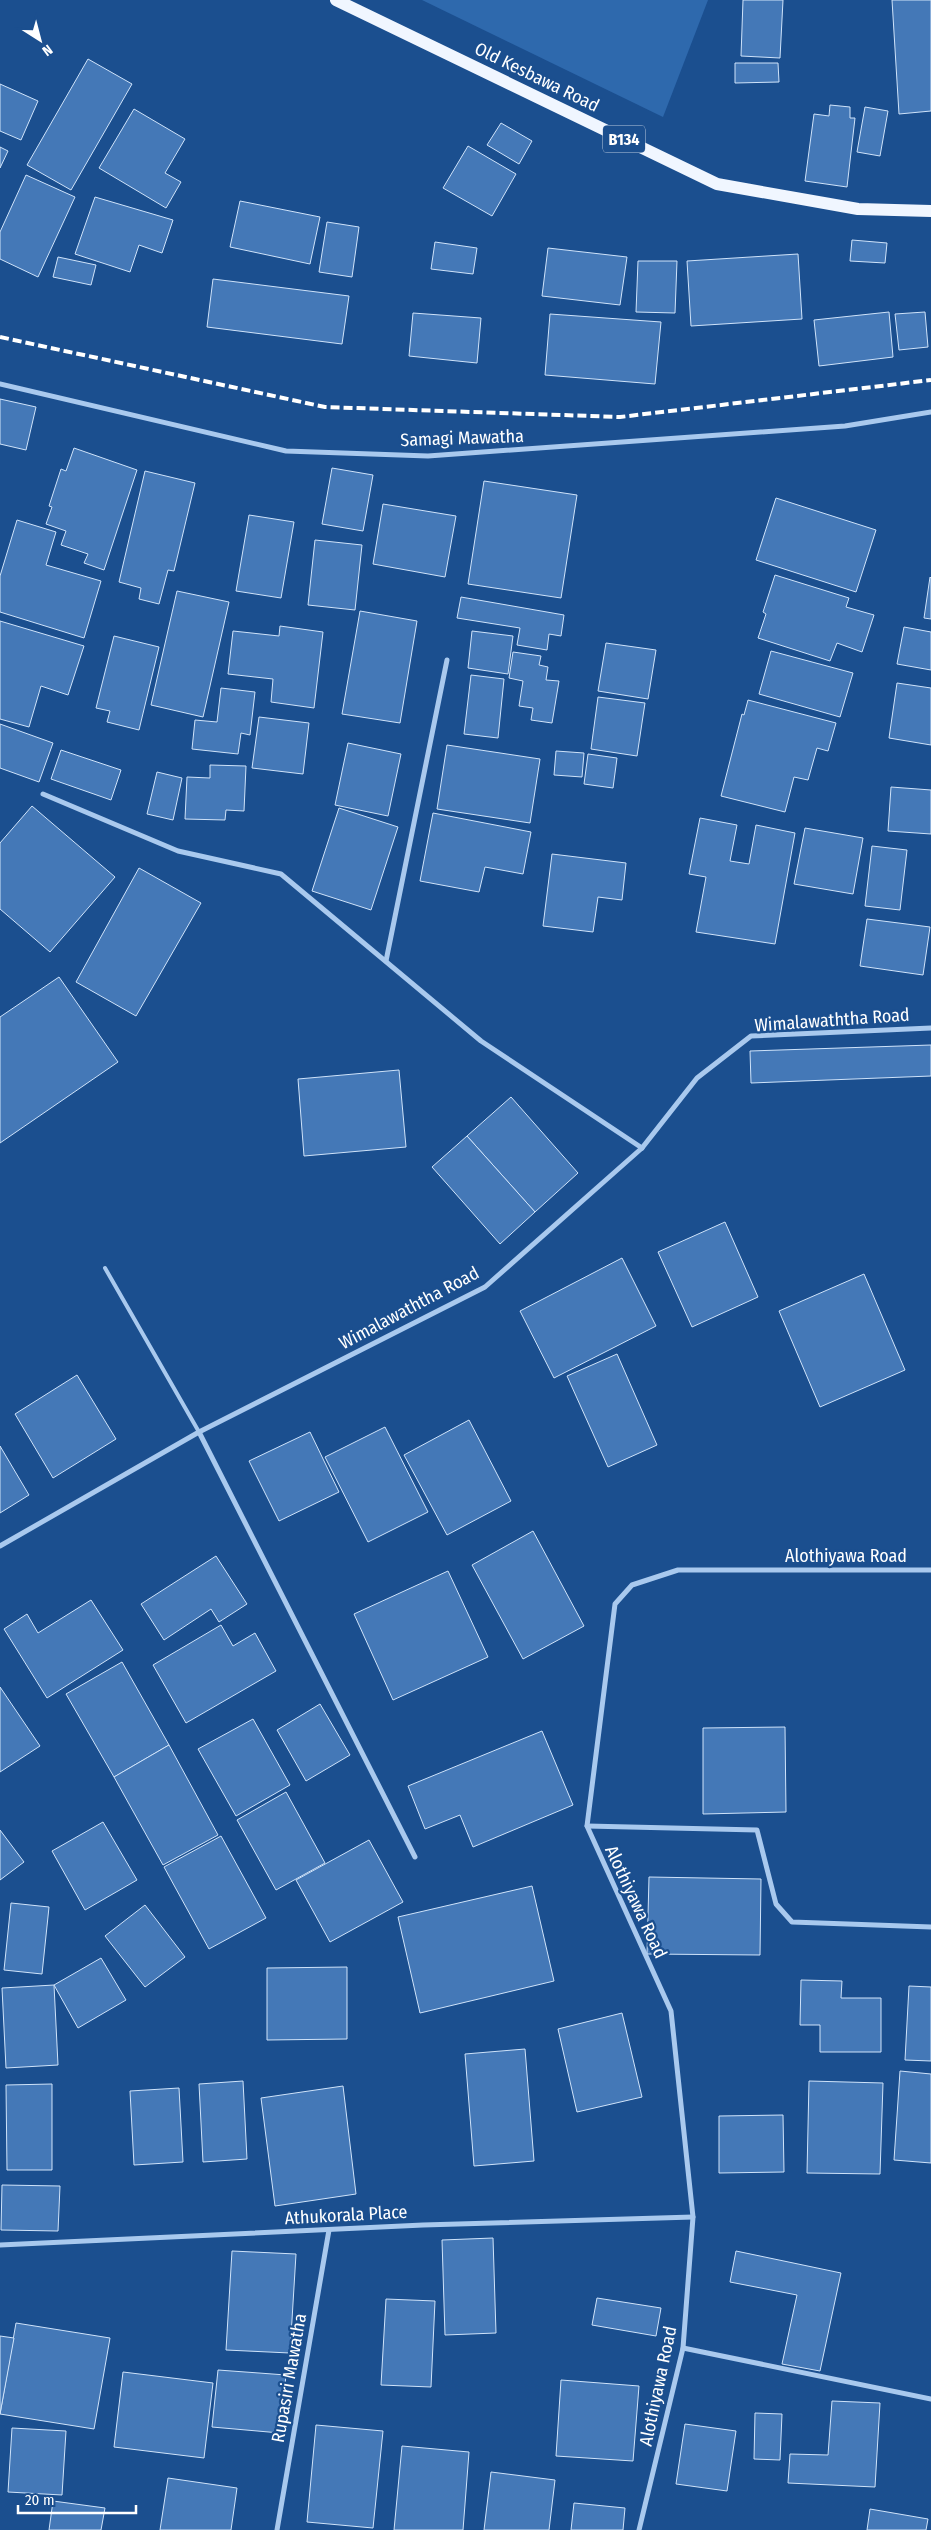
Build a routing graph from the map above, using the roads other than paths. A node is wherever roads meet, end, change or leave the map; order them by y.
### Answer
1 (336, 0) edge
2 (931, 211) edge
3 (0, 384) edge
4 (931, 412) edge
5 (447, 660) dead end
6 (43, 794) dead end
7 (386, 961) junction
8 (931, 1028) edge
9 (642, 1148) junction
10 (105, 1268) dead end
11 (199, 1432) junction
12 (0, 1546) edge
13 (931, 1570) edge
14 (587, 1826) junction
15 (415, 1857) dead end
16 (931, 1927) edge
17 (693, 2217) junction
18 (329, 2230) junction
19 (0, 2245) edge
20 (683, 2348) junction
21 (931, 2399) edge
22 (277, 2530) edge
23 (639, 2530) edge

1 - 2 main road, Old Kesbawa Road / B134
3 - 4 street, Samagi Mawatha
5 - 7 street
6 - 7 street
7 - 9 street
8 - 9 street, Wimalawaththa Road
9 - 11 street, Wimalawaththa Road
10 - 11 lane
11 - 12 street, Wimalawaththa Road
11 - 15 street
13 - 14 street, Alothiyawa Road
14 - 16 street
14 - 17 street, Alothiyawa Road
17 - 18 street, Athukorala Place
17 - 20 street, Alothiyawa Road
18 - 19 street, Athukorala Place
18 - 22 street, Rupasiri Mawatha
20 - 21 street
20 - 23 street, Alothiyawa Road

